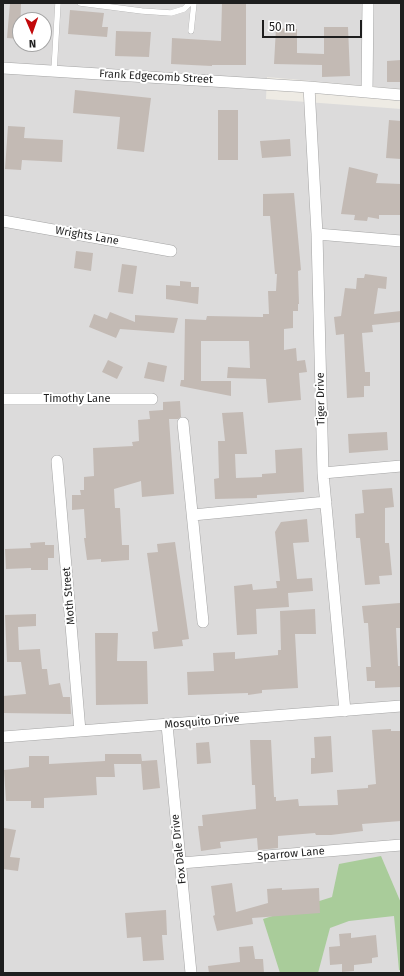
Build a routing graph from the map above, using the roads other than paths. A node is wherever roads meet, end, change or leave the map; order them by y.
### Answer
1 (58, 3) edge
2 (80, 3) edge
3 (190, 3) edge
4 (194, 3) edge
5 (368, 3) edge
6 (191, 31) dead end
7 (3, 68) edge
8 (54, 71) junction
9 (309, 86) junction
10 (366, 92) junction
11 (401, 95) edge
12 (3, 221) edge
13 (317, 234) junction
14 (401, 241) edge
15 (171, 251) dead end
16 (3, 399) edge
17 (152, 399) dead end
18 (183, 423) dead end
19 (57, 461) dead end
20 (401, 466) edge
21 (323, 473) junction
22 (326, 502) junction
23 (193, 515) junction
24 (203, 622) dead end
25 (401, 706) edge
26 (345, 711) junction
27 (167, 725) junction
28 (80, 731) junction
29 (3, 737) edge
30 (401, 845) edge
31 (181, 863) junction
32 (191, 973) edge

1 - 8 lane
2 - 3 lane
4 - 6 lane
5 - 10 street
7 - 8 street, Frank Edgecomb Street
8 - 9 street, Frank Edgecomb Street
9 - 10 street, Frank Edgecomb Street
9 - 13 street, Tiger Drive
10 - 11 street, Frank Edgecomb Street
12 - 15 street, Wrights Lane
13 - 14 street
13 - 21 street, Tiger Drive
16 - 17 street, Timothy Lane
18 - 23 street
19 - 28 street, Moth Street
20 - 21 street
21 - 22 street, Tiger Drive
22 - 23 street
22 - 26 street, Tiger Drive
23 - 24 street
25 - 26 street, Mosquito Drive
26 - 27 street, Mosquito Drive
27 - 28 street, Mosquito Drive
27 - 31 street, Fox Dale Drive
28 - 29 street, Mosquito Drive
30 - 31 street, Sparrow Lane
31 - 32 street, Fox Dale Drive

